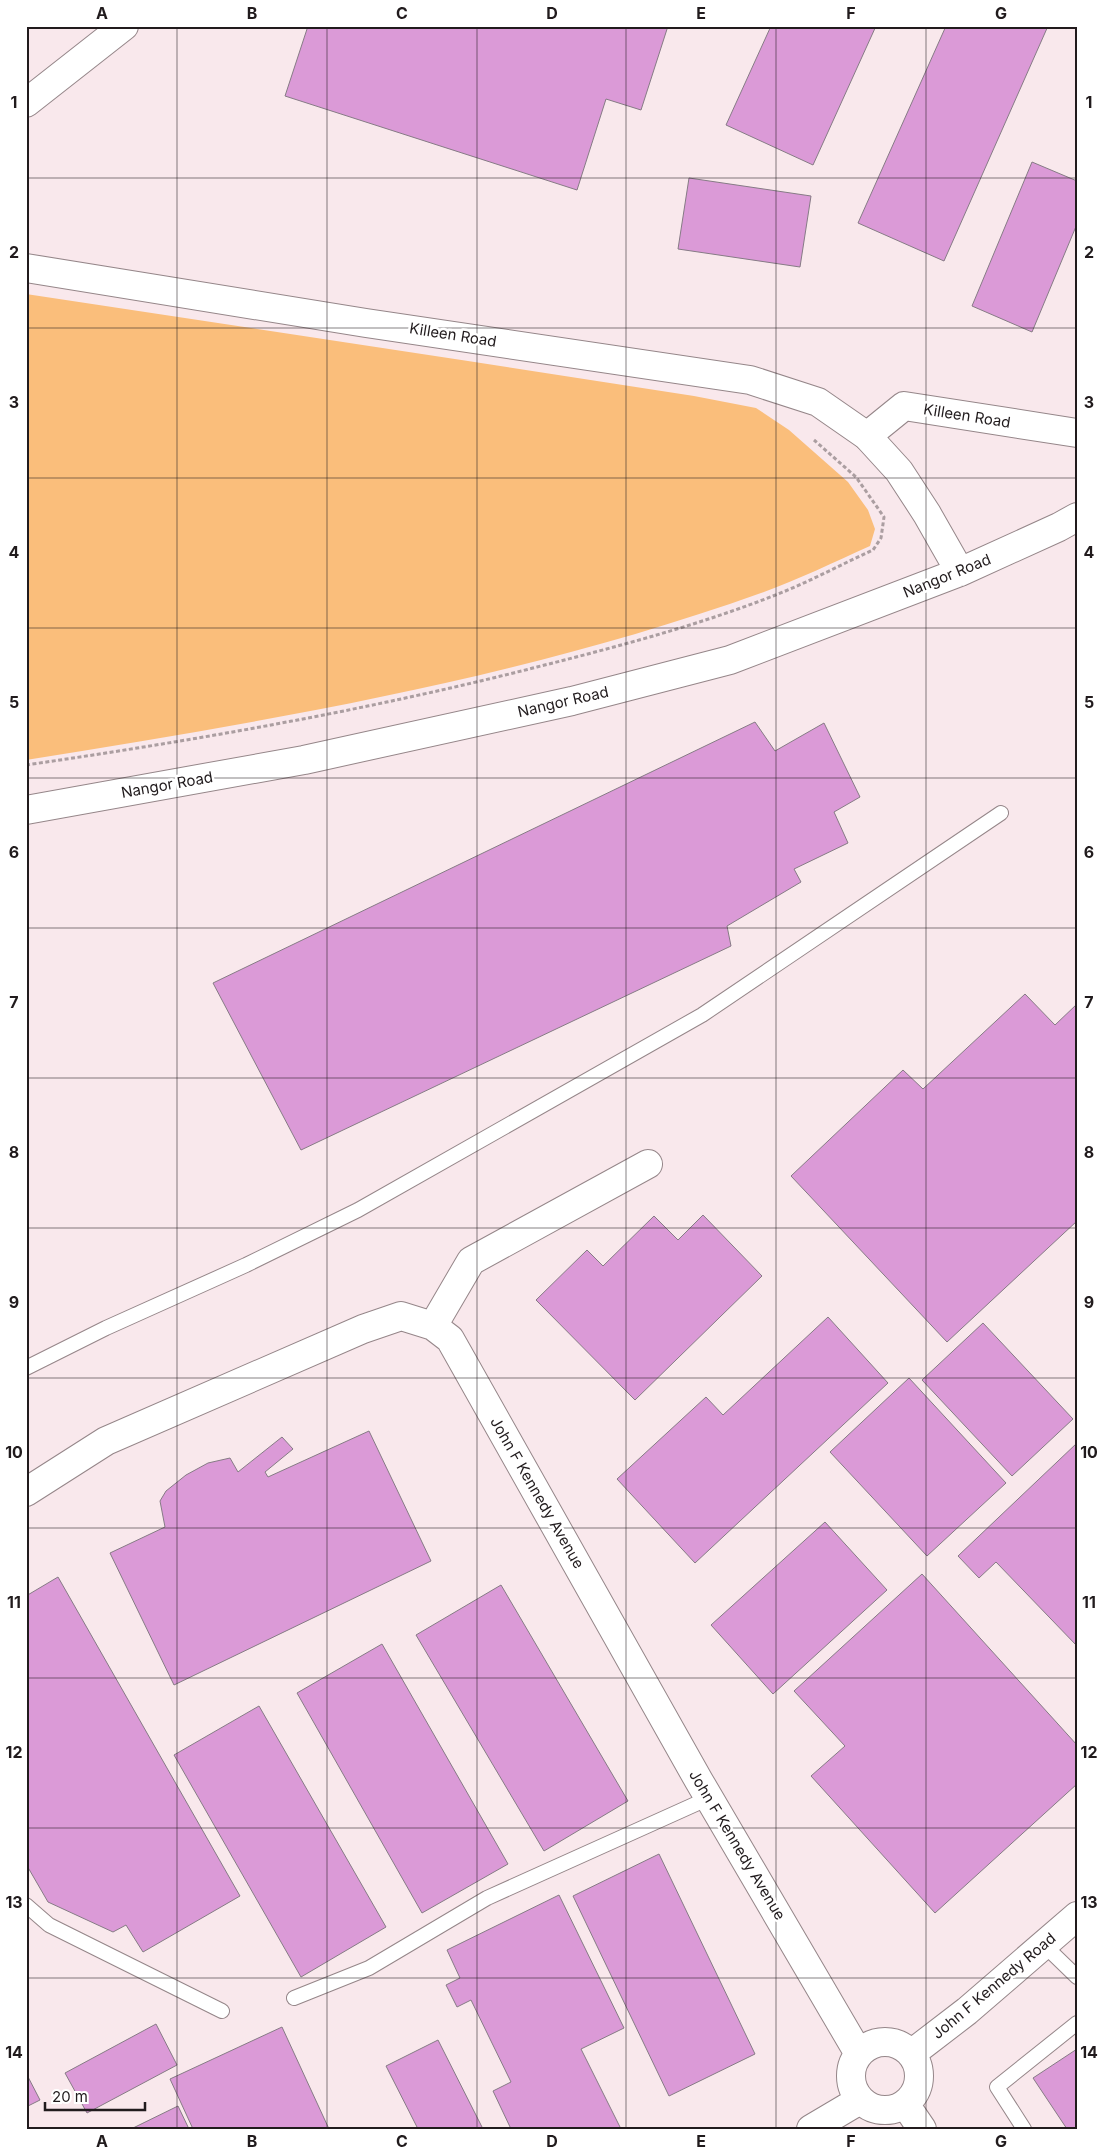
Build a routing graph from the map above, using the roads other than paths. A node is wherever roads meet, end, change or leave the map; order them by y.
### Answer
1 (124, 26) edge
2 (26, 103) edge
3 (26, 268) edge
4 (1077, 433) edge
5 (867, 436) junction
6 (1077, 507) edge
7 (1068, 522) edge
8 (960, 572) junction
9 (26, 810) edge
10 (1001, 813) dead end
11 (648, 1164) dead end
12 (433, 1326) junction
13 (26, 1368) edge
14 (26, 1492) edge
15 (709, 1798) junction
16 (26, 1905) edge
17 (1077, 1916) edge
18 (1044, 1945) junction
19 (1077, 1978) edge
20 (294, 1998) dead end
21 (222, 2011) dead end
22 (1077, 2023) edge
23 (859, 2054) junction
24 (911, 2054) junction
25 (860, 2100) junction
26 (905, 2104) junction
27 (811, 2129) edge
28 (922, 2129) edge
29 (1024, 2129) edge

1 - 2 street
3 - 5 street, Killeen Road
4 - 5 street, Killeen Road
5 - 8 street, Killeen Road
6 - 7 street
7 - 8 street, Nangor Road
8 - 9 street, Nangor Road
10 - 13 lane
11 - 12 street
12 - 14 street, John F Kennedy Avenue
12 - 15 street, John F Kennedy Avenue
15 - 20 lane
15 - 23 street, John F Kennedy Avenue
16 - 21 lane
17 - 18 street, John F Kennedy Road
18 - 19 lane
18 - 24 street, John F Kennedy Road
22 - 29 lane
23 - 24 street
23 - 25 street
24 - 26 street
25 - 26 street
25 - 27 street
26 - 28 street

